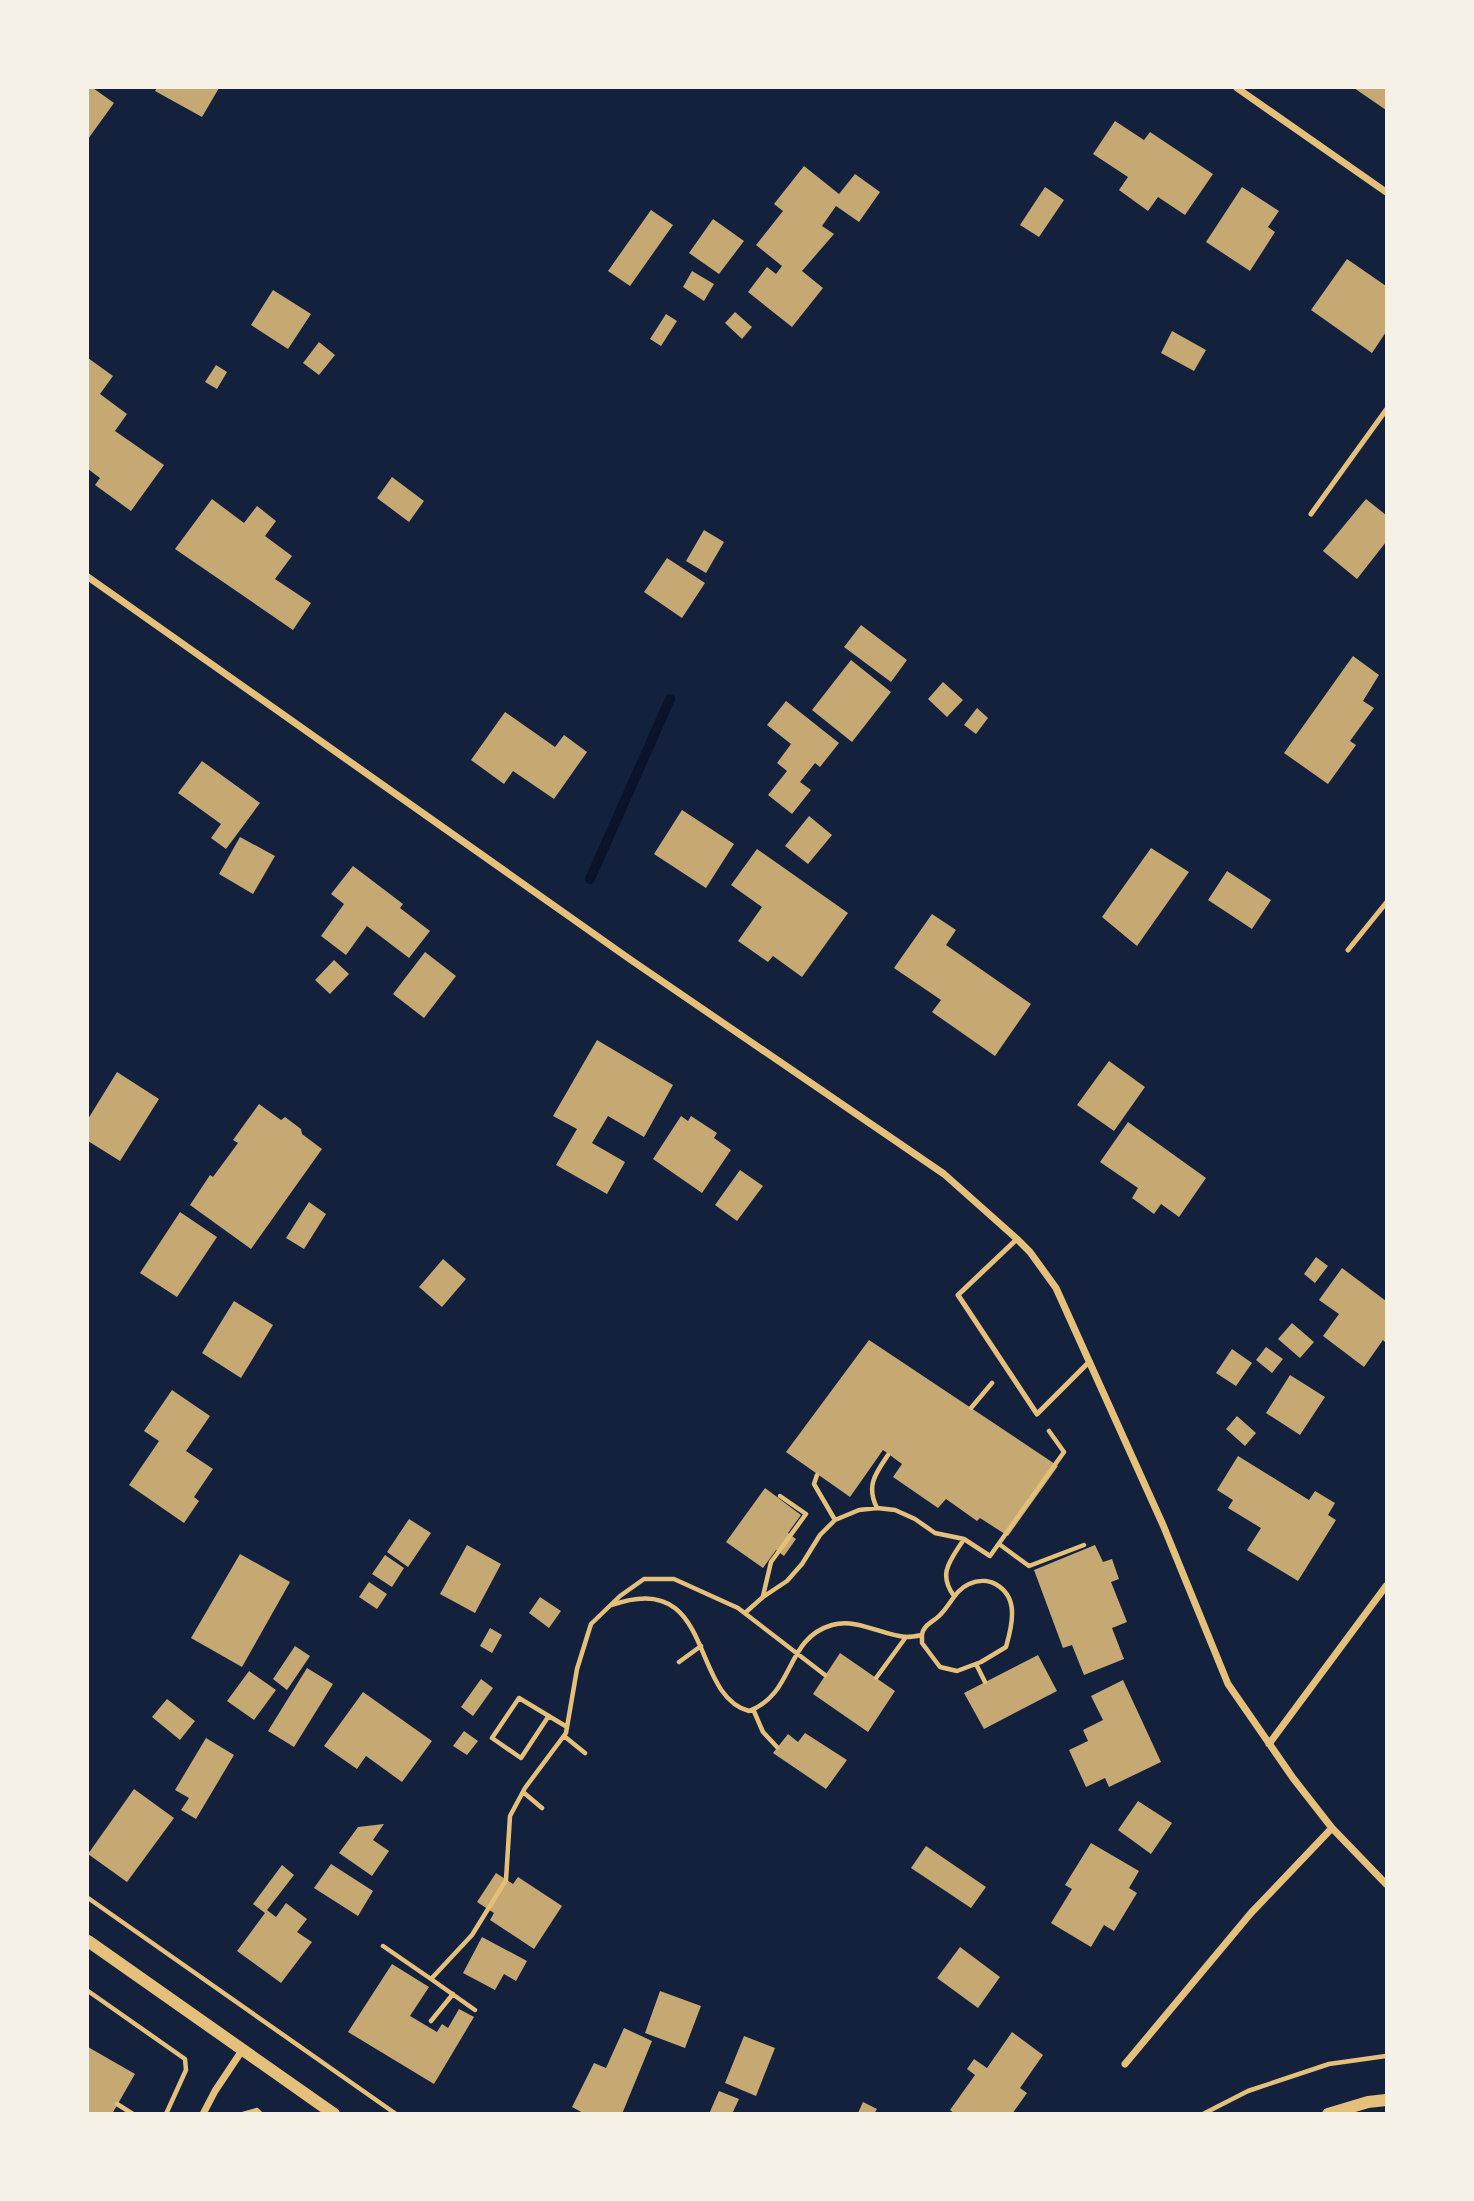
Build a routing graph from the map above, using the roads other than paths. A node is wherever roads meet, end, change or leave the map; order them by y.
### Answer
1 (1237, 88) edge
2 (1387, 192) edge
3 (1387, 411) edge
4 (1311, 514) dead end
5 (88, 577) edge
6 (1387, 903) edge
7 (1348, 950) dead end
8 (1017, 1239) junction
9 (1090, 1362) junction
10 (1387, 1586) edge
11 (1269, 1744) junction
12 (1332, 1828) junction
13 (1387, 1884) edge
14 (88, 1941) edge
15 (243, 2048) junction
16 (1125, 2064) dead end
17 (1387, 2101) edge
18 (203, 2113) edge
19 (334, 2113) edge
20 (1328, 2113) edge

1 - 2 street
3 - 4 lane
5 - 8 street
6 - 7 lane
8 - 9 street
8 - 9 lane
9 - 11 street
10 - 11 street
11 - 12 street
12 - 13 street
12 - 16 street
14 - 15 street
15 - 18 street
15 - 19 street
17 - 20 street

